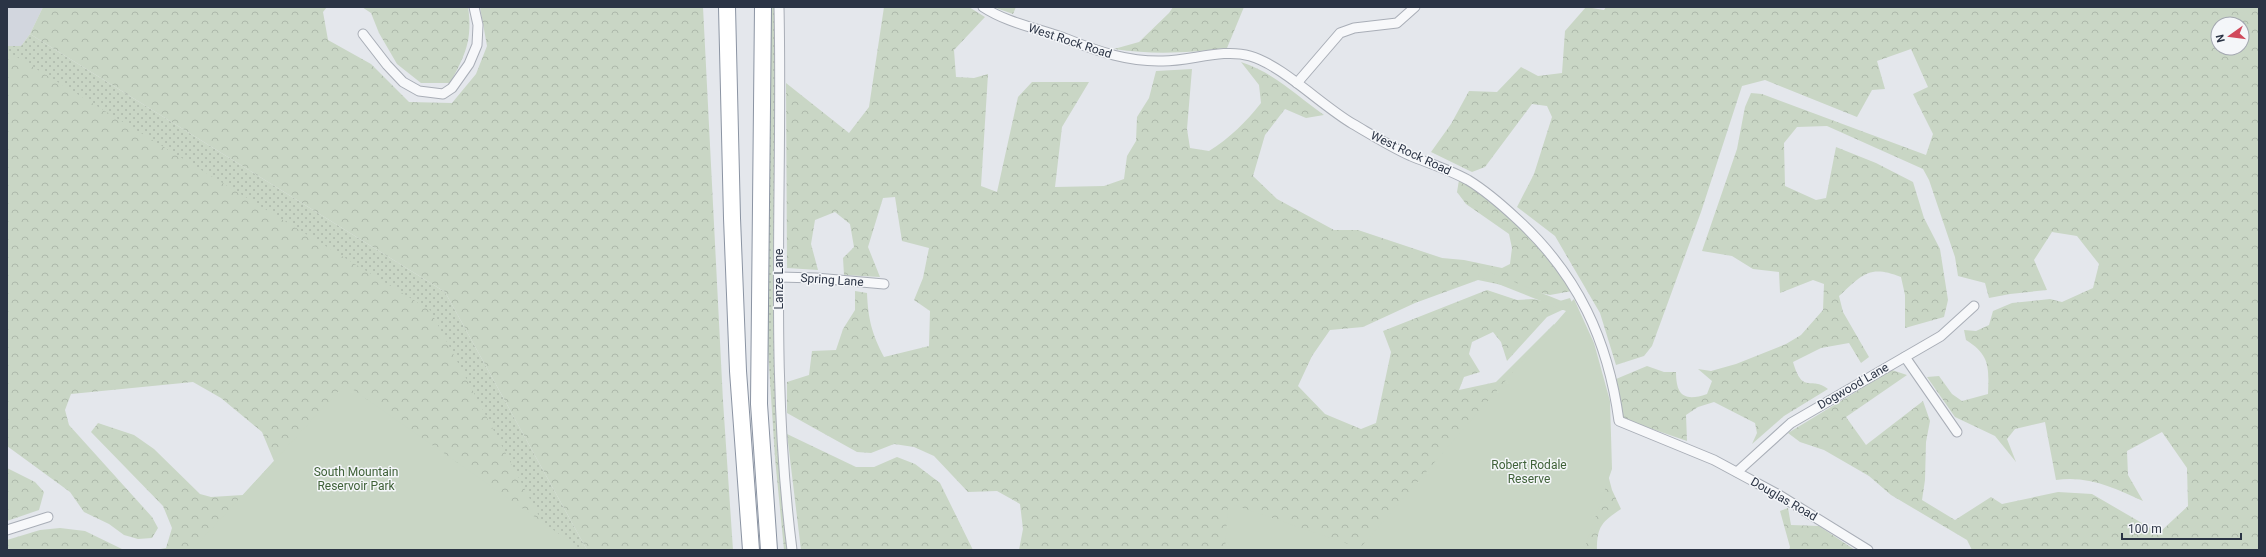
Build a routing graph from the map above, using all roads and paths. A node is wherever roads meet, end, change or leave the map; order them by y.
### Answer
1 (474, 7) edge
2 (723, 7) edge
3 (727, 7) edge
4 (756, 7) edge
5 (763, 7) edge
6 (779, 7) edge
7 (983, 7) edge
8 (1415, 7) edge
9 (363, 34) dead end
10 (1297, 83) junction
11 (732, 218) junction
12 (760, 250) junction
13 (779, 277) junction
14 (884, 284) dead end
15 (1974, 306) dead end
16 (1905, 357) junction
17 (1957, 432) dead end
18 (1698, 452) joint
19 (1737, 472) junction
20 (48, 517) dead end
21 (7, 530) edge
22 (751, 550) edge
23 (769, 550) edge
24 (792, 550) edge
25 (1868, 550) edge

1 - 9 street
2 - 11 highway
3 - 11 highway
4 - 12 highway
5 - 12 highway
6 - 13 street, Lanze Lane
7 - 10 street, West Rock Road
8 - 10 street
10 - 18 street, West Rock Road
11 - 22 highway
12 - 23 highway
13 - 14 street, Spring Lane
13 - 24 street, Lanze Lane
15 - 16 street, Dogwood Lane
16 - 17 street
16 - 19 street, Dogwood Lane
18 - 19 street, Douglas Road
19 - 25 street, Douglas Road
20 - 21 street

